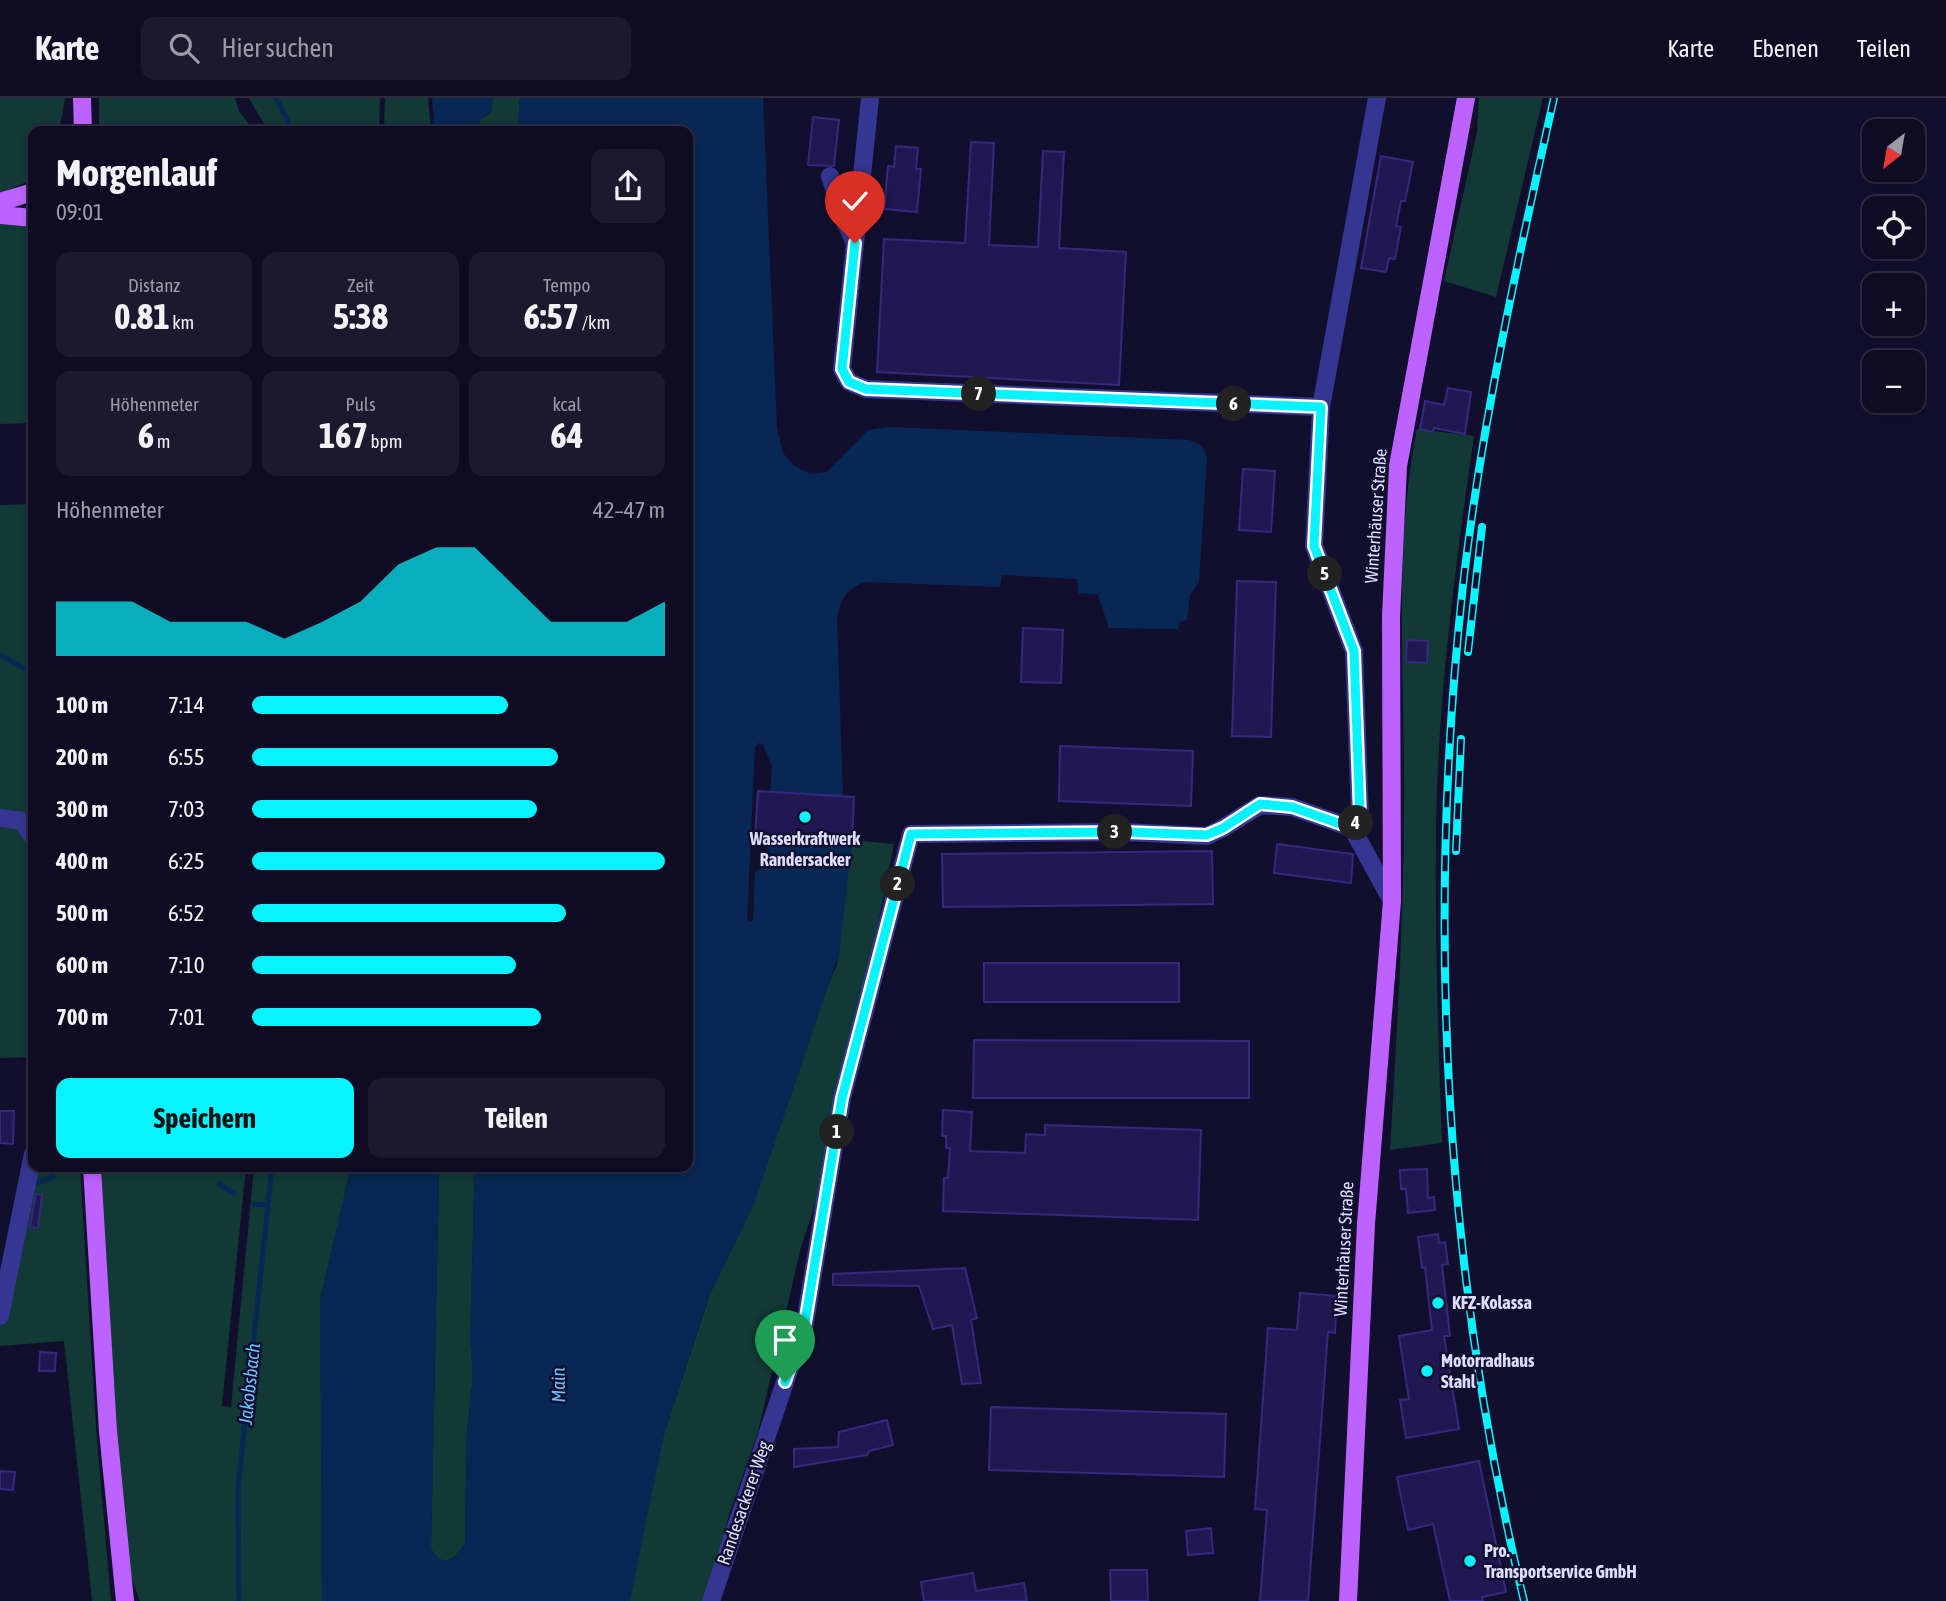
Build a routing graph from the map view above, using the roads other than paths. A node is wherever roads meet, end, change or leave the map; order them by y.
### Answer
1 (870, 98) edge
2 (1377, 98) edge
3 (1466, 98) edge
4 (82, 102) edge
5 (74, 126) edge
6 (83, 126) edge
7 (830, 176) dead end
8 (28, 194) edge
9 (0, 202) edge
10 (0, 215) edge
11 (28, 218) edge
12 (855, 243) junction
13 (1321, 407) junction
14 (0, 818) edge
15 (1352, 828) junction
16 (28, 830) edge
17 (1392, 901) junction
18 (29, 1172) edge
19 (92, 1172) edge
20 (0, 1316) edge
21 (125, 1601) edge
22 (711, 1601) edge
23 (1348, 1601) edge

1 - 12 street
2 - 13 street
3 - 17 main road, Winterhäuser Straße
4 - 5 main road
4 - 6 main road
7 - 12 street
8 - 9 main road
10 - 11 main road
12 - 13 street
13 - 15 street
14 - 16 street
15 - 17 street
15 - 22 street, Randesackerer Weg
17 - 23 main road, Winterhäuser Straße
18 - 20 street
19 - 21 main road

